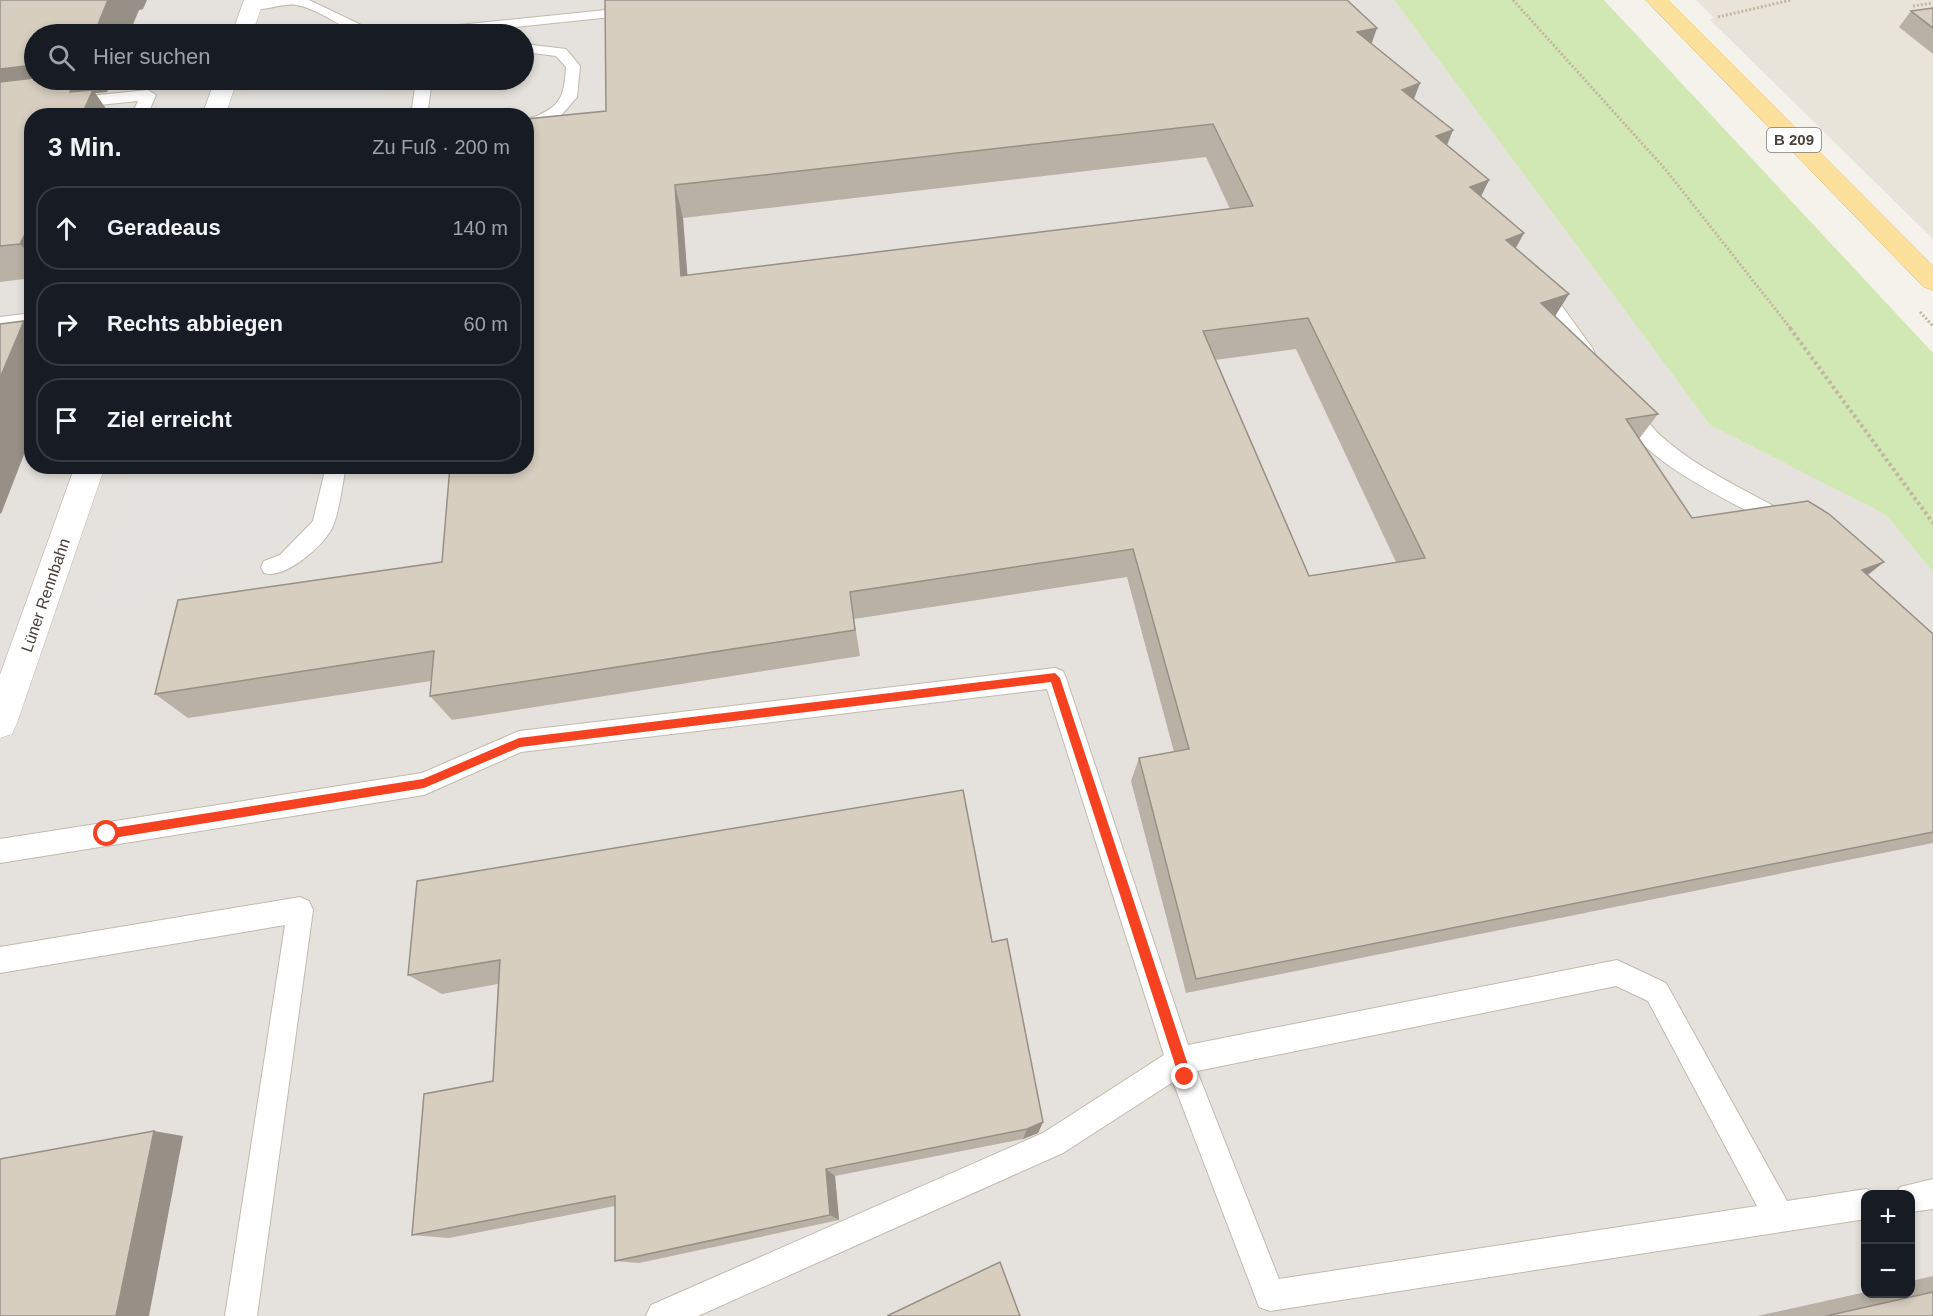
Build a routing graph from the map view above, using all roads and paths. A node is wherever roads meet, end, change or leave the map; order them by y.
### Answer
1 (1513, 0) edge
2 (1656, 0) edge
3 (1791, 0) edge
4 (253, 3) edge
5 (1933, 3) edge
6 (1913, 6) dead end
7 (652, 9) edge
8 (1713, 18) dead end
9 (246, 24) edge
10 (351, 24) edge
11 (517, 24) edge
12 (534, 49) edge
13 (222, 90) edge
14 (423, 90) edge
15 (57, 104) edge
16 (142, 108) edge
17 (216, 108) edge
18 (420, 108) edge
19 (534, 123) edge
20 (1529, 271) edge
21 (1933, 281) edge
22 (24, 320) edge
23 (0, 323) edge
24 (1596, 368) edge
25 (1616, 397) edge
26 (87, 474) edge
27 (334, 474) edge
28 (1933, 523) edge
29 (1805, 535) edge
30 (272, 567) dead end
31 (0, 723) edge
32 (0, 851) edge
33 (0, 960) edge
34 (1180, 1060) junction
35 (1933, 1194) edge
36 (1915, 1196) edge
37 (1861, 1205) edge
38 (1780, 1218) junction
39 (241, 1316) edge
40 (662, 1316) edge

1 - 28 path
2 - 21 main road, B 209
3 - 8 path
4 - 9 street
4 - 10 lane
5 - 6 path
7 - 11 lane
12 - 19 lane
13 - 17 street
14 - 18 lane
15 - 16 lane
20 - 24 lane
22 - 23 lane
25 - 29 lane
26 - 31 street, Lüner Rennbahn
27 - 30 lane
32 - 34 lane
33 - 39 lane
34 - 38 lane
34 - 38 lane
34 - 40 lane
35 - 36 lane
37 - 38 lane

